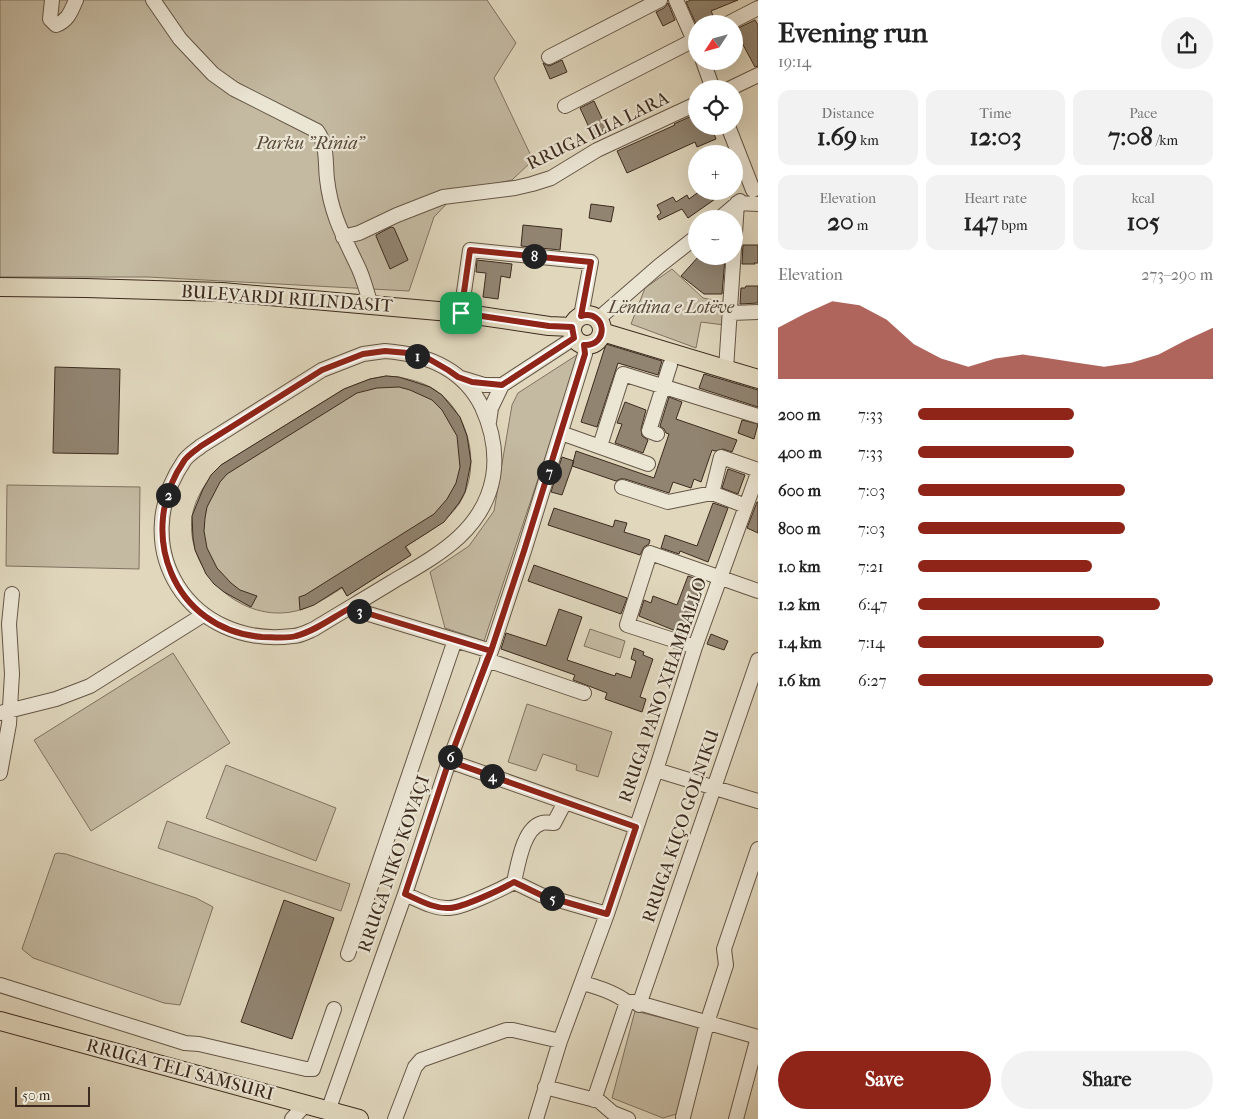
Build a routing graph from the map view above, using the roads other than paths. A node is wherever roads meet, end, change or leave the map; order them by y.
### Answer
1 (52, 0) edge
2 (76, 0) edge
3 (153, 0) edge
4 (660, 0) edge
5 (676, 0) edge
6 (758, 8) edge
7 (743, 16) edge
8 (688, 25) edge
9 (688, 46) edge
10 (549, 57) dead end
11 (758, 75) edge
12 (743, 82) edge
13 (565, 106) dead end
14 (688, 108) edge
15 (732, 135) edge
16 (755, 188) edge
17 (738, 204) junction
18 (758, 204) edge
19 (730, 210) edge
20 (343, 237) junction
21 (688, 243) edge
22 (0, 287) edge
23 (371, 305) junction
24 (758, 312) edge
25 (461, 313) junction
26 (731, 313) junction
27 (585, 330) junction
28 (670, 365) dead end
29 (726, 369) junction
30 (458, 377) junction
31 (758, 379) edge
32 (502, 385) junction
33 (662, 386) junction
34 (758, 416) edge
35 (489, 422) junction
36 (561, 433) junction
37 (657, 434) dead end
38 (600, 446) junction
39 (648, 464) dead end
40 (758, 473) edge
41 (622, 487) dead end
42 (712, 493) junction
43 (746, 506) junction
44 (720, 578) junction
45 (758, 591) edge
46 (12, 594) dead end
47 (350, 608) junction
48 (203, 615) junction
49 (455, 640) junction
50 (695, 647) junction
51 (489, 655) junction
52 (758, 660) edge
53 (584, 693) dead end
54 (5, 711) edge
55 (449, 761) junction
56 (656, 770) junction
57 (0, 773) edge
58 (714, 787) junction
59 (758, 801) edge
60 (565, 802) junction
61 (636, 827) junction
62 (758, 849) edge
63 (514, 882) junction
64 (405, 894) junction
65 (607, 914) junction
66 (348, 954) dead end
67 (582, 983) junction
68 (0, 985) edge
69 (633, 1003) junction
70 (334, 1009) dead end
71 (0, 1021) edge
72 (707, 1024) junction
73 (758, 1037) edge
74 (560, 1041) junction
75 (545, 1087) junction
76 (594, 1100) junction
77 (306, 1104) junction
78 (328, 1111) junction
79 (686, 1118) edge
80 (292, 1119) edge
81 (360, 1119) edge
82 (395, 1119) edge
83 (536, 1119) edge
84 (628, 1119) edge
85 (736, 1119) edge

1 - 2 street
3 - 20 street
4 - 10 street
5 - 8 street
6 - 7 street
9 - 13 street
11 - 12 street
14 - 20 street, RRUGA ILIA LARA
15 - 16 street
16 - 17 street
17 - 18 street
17 - 19 street
17 - 26 street
20 - 23 street
21 - 27 street
22 - 23 main road, BULEVARDI RILINDASIT
23 - 25 main road, BULEVARDI RILINDASIT
24 - 26 street
25 - 27 main road, BULEVARDI RILINDASIT
25 - 27 street, RRUGA NIKO KOVAÇI
26 - 29 street
27 - 29 main road, BULEVARDI RILINDASIT
27 - 32 street
27 - 36 street, RRUGA NIKO KOVAÇI
28 - 33 street
29 - 31 main road, BULEVARDI RILINDASIT
30 - 32 street
30 - 35 street
30 - 48 street
32 - 35 street
33 - 34 street
33 - 37 street
33 - 38 street
35 - 47 street
36 - 38 street
36 - 51 street, RRUGA NIKO KOVAÇI
38 - 39 street
40 - 42 street
40 - 43 street, RRUGA PANO XHAMBALLO
41 - 42 street
42 - 43 street
43 - 44 street, RRUGA PANO XHAMBALLO
44 - 45 street
44 - 50 street, RRUGA PANO XHAMBALLO
44 - 50 street
46 - 54 street
47 - 48 street
47 - 49 street
48 - 54 street
49 - 51 street
49 - 66 street
50 - 56 street, RRUGA PANO XHAMBALLO
51 - 53 street
51 - 55 street, RRUGA NIKO KOVAÇI
52 - 58 street, RRUGA KIÇO GOLNIKU
54 - 57 street
55 - 60 street
55 - 64 street, RRUGA NIKO KOVAÇI
56 - 58 street
56 - 61 street, RRUGA PANO XHAMBALLO
58 - 59 street
58 - 69 street, RRUGA KIÇO GOLNIKU
60 - 61 street
60 - 63 street
61 - 65 street, RRUGA PANO XHAMBALLO
62 - 72 street
63 - 64 street
63 - 65 street
64 - 78 street, RRUGA NIKO KOVAÇI
65 - 67 street, RRUGA PANO XHAMBALLO
67 - 69 street
67 - 74 street, RRUGA PANO XHAMBALLO
68 - 70 street
69 - 72 street
69 - 76 street, RRUGA KIÇO GOLNIKU
71 - 77 main road, RRUGA TELI SAMSURI
72 - 73 street
72 - 79 street
73 - 85 street
74 - 75 street, RRUGA PANO XHAMBALLO
74 - 82 street
75 - 76 street
75 - 83 street, RRUGA PANO XHAMBALLO
76 - 84 street
77 - 78 main road, RRUGA TELI SAMSURI
77 - 80 street
78 - 81 main road, RRUGA TELI SAMSURI

